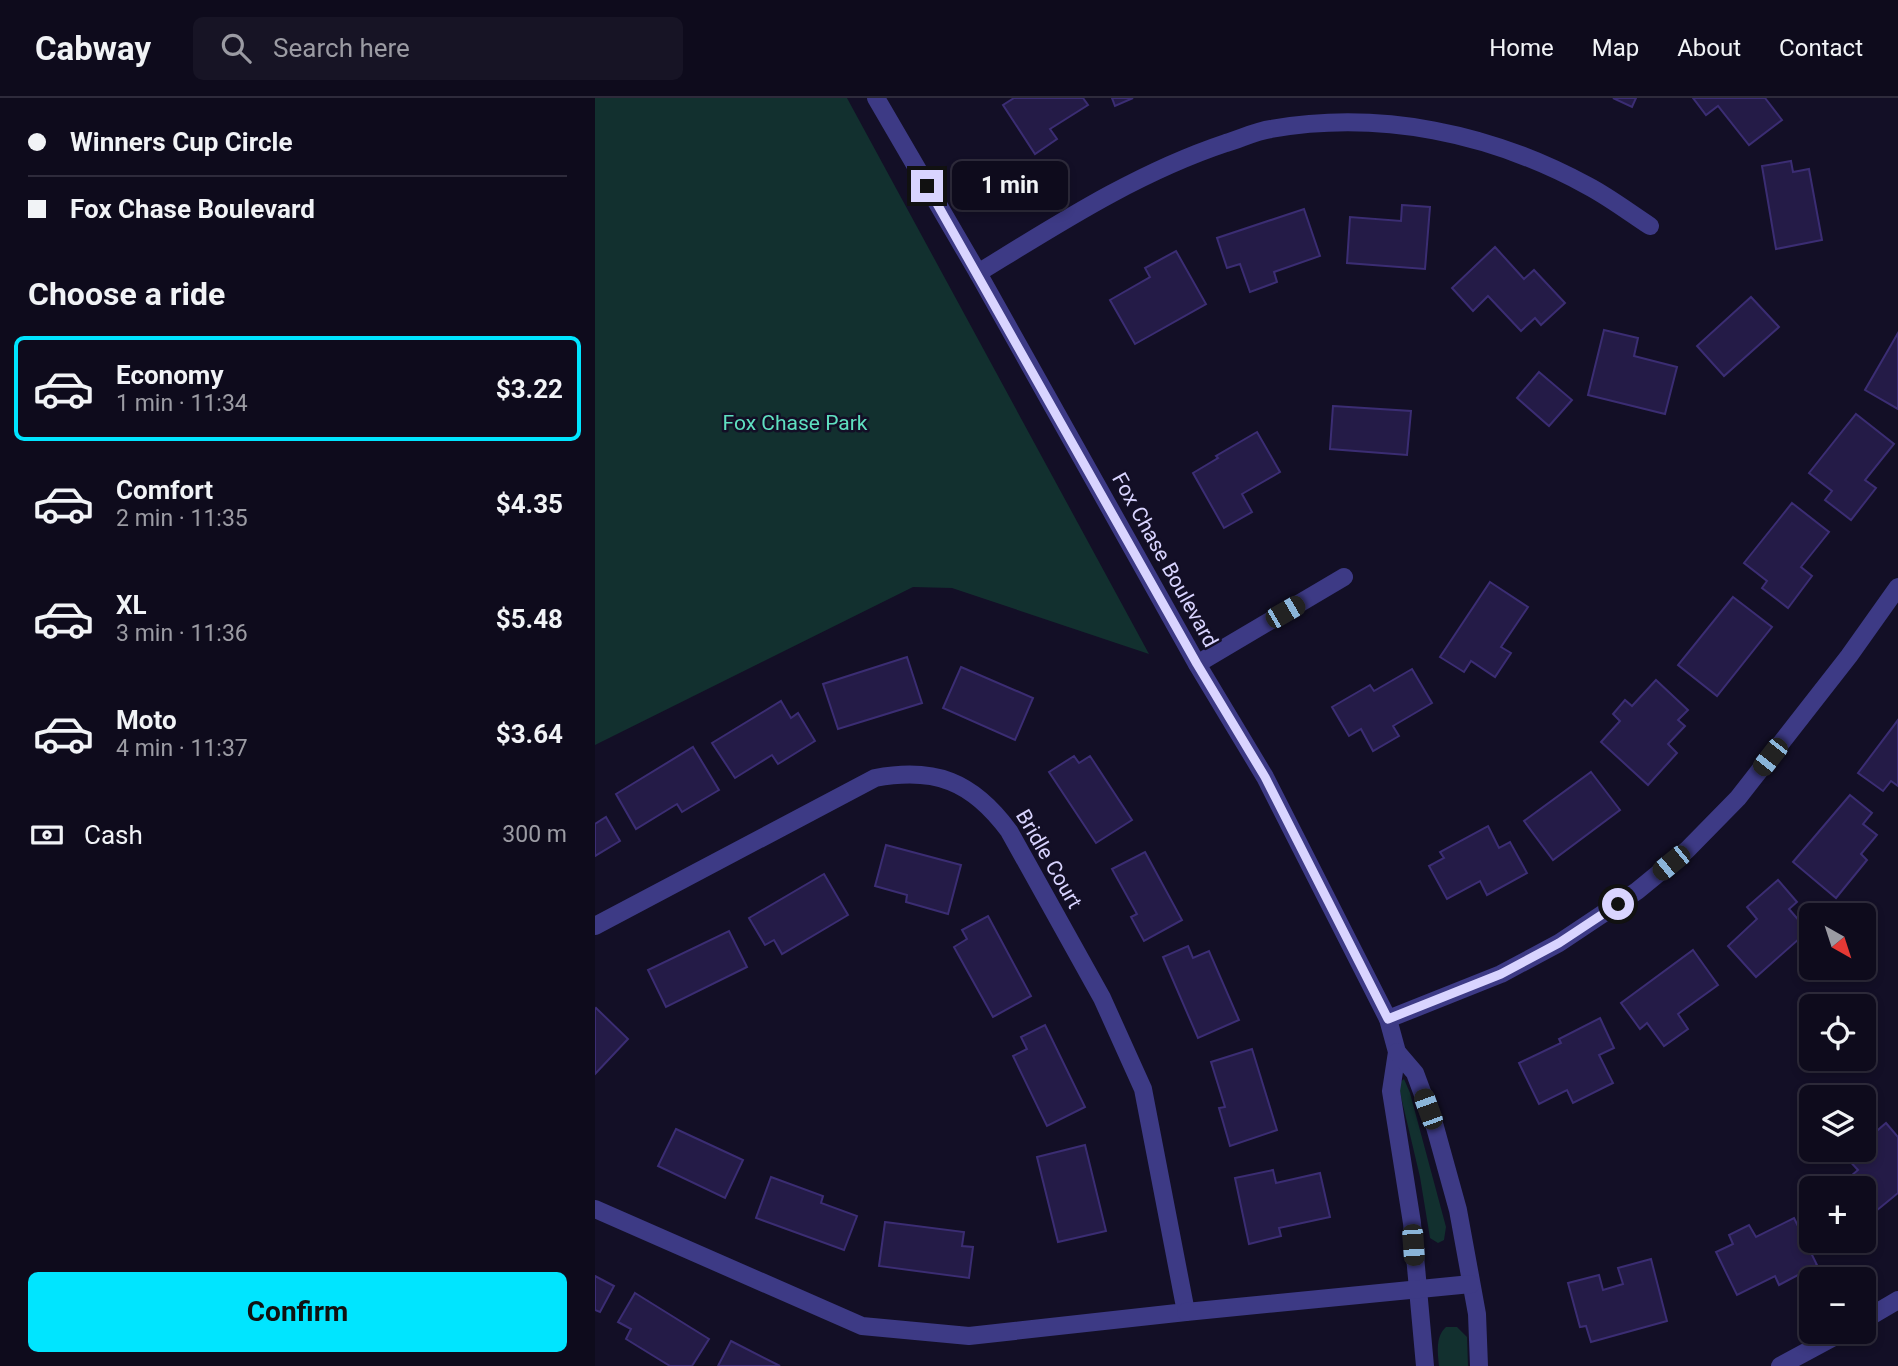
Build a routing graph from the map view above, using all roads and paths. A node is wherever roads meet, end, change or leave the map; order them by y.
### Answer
1 (876, 98) edge
2 (1650, 226) dead end
3 (978, 273) junction
4 (1344, 577) dead end
5 (1898, 587) edge
6 (1197, 664) junction
7 (595, 926) edge
8 (1388, 1019) junction
9 (1397, 1052) junction
10 (595, 1209) edge
11 (1471, 1284) junction
12 (1416, 1291) junction
13 (1898, 1300) edge
14 (1186, 1312) junction
15 (1876, 1313) edge
16 (1821, 1344) edge
17 (1425, 1366) edge
18 (1479, 1366) edge
19 (1780, 1366) edge

1 - 3 street, Fox Chase Boulevard
2 - 3 street
3 - 6 street, Fox Chase Boulevard
4 - 6 street
5 - 8 street
6 - 8 street, Fox Chase Boulevard
7 - 14 street, Bridle Court
8 - 9 street, Fox Chase Boulevard
9 - 11 street, Fox Chase Boulevard
9 - 12 street, Fox Chase Boulevard
10 - 14 street
11 - 12 street
11 - 18 street, Fox Chase Boulevard
12 - 14 street
12 - 17 street, Fox Chase Boulevard
13 - 15 street
16 - 19 street

